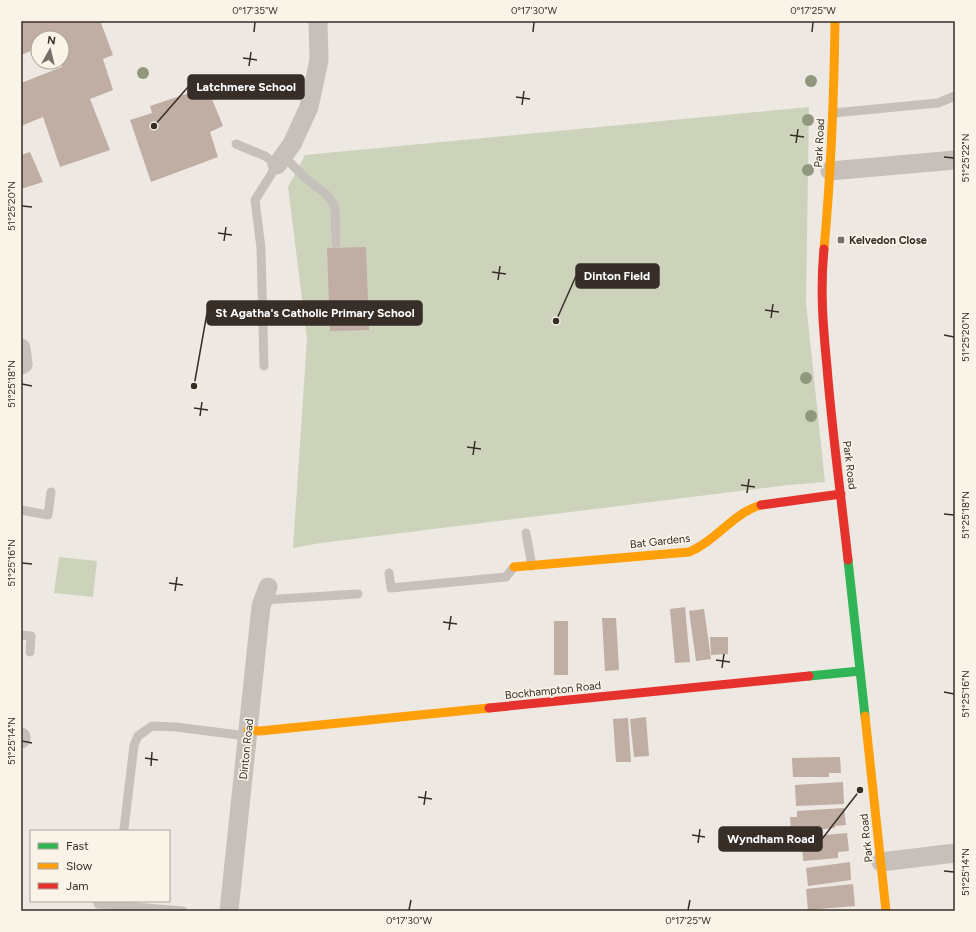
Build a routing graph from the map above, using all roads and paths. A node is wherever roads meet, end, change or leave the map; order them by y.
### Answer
1 (318, 21) edge
2 (835, 21) edge
3 (955, 96) edge
4 (832, 113) junction
5 (236, 144) dead end
6 (955, 160) edge
7 (280, 161) junction
8 (830, 171) junction
9 (336, 244) dead end
10 (21, 348) edge
11 (21, 365) edge
12 (264, 366) dead end
13 (51, 492) dead end
14 (841, 494) junction
15 (21, 510) edge
16 (526, 533) dead end
17 (532, 566) junction
18 (514, 567) joint
19 (389, 573) dead end
20 (266, 594) joint
21 (358, 594) dead end
22 (21, 635) edge
23 (30, 652) dead end
24 (860, 671) junction
25 (247, 733) junction
26 (124, 829) dead end
27 (955, 853) edge
28 (881, 862) junction
29 (98, 904) dead end
30 (115, 908) edge
31 (183, 911) edge
32 (229, 911) edge
33 (886, 911) edge

1 - 7 street
2 - 4 street, Park Road
3 - 4 lane
4 - 8 street, Park Road
5 - 7 lane
6 - 8 street
7 - 9 lane
7 - 12 lane
8 - 14 street, Park Road
10 - 11 street
13 - 15 lane
14 - 17 street, Bat Gardens
14 - 24 street, Park Road
16 - 17 lane
17 - 18 street, Bat Gardens
18 - 19 lane
20 - 21 lane
20 - 25 street, Dinton Road
22 - 23 lane
24 - 25 street, Bockhampton Road
24 - 28 street, Park Road
25 - 26 lane
25 - 32 street, Dinton Road
27 - 28 street
28 - 33 street, Park Road
29 - 30 lane
30 - 31 lane

